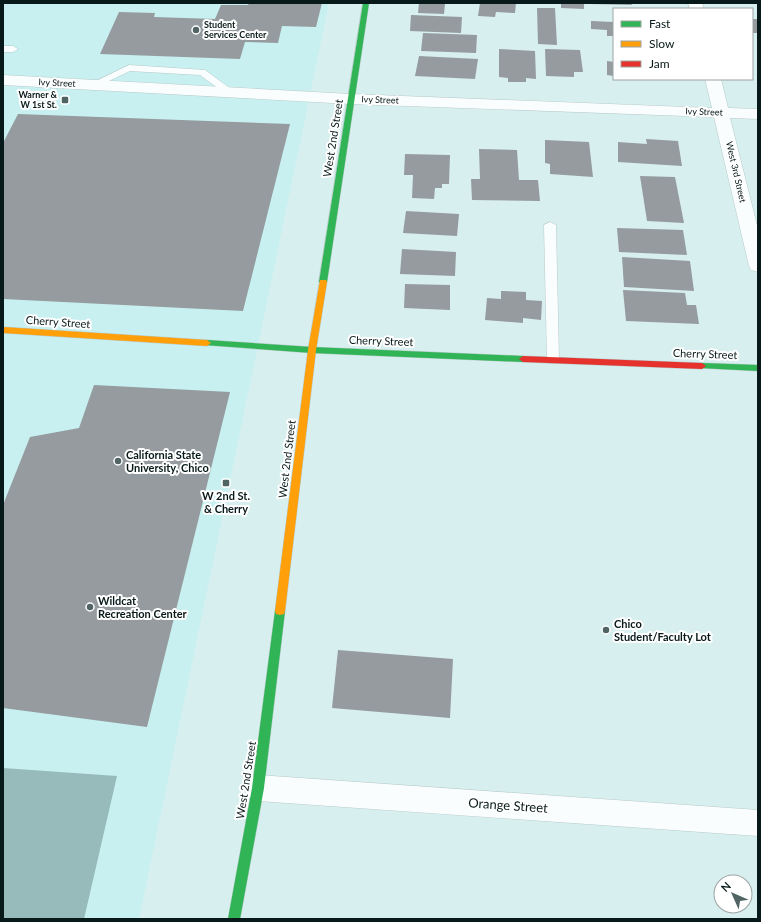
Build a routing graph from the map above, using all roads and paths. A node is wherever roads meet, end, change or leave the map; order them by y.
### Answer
1 (366, 3) edge
2 (3, 49) edge
3 (13, 49) dead end
4 (3, 80) edge
5 (714, 80) edge
6 (351, 99) junction
7 (722, 112) junction
8 (758, 114) edge
9 (550, 225) dead end
10 (758, 266) edge
11 (3, 330) edge
12 (312, 350) junction
13 (552, 360) junction
14 (758, 368) edge
15 (258, 788) junction
16 (758, 822) edge
17 (234, 919) edge

1 - 6 street, West 2nd Street
2 - 3 lane
4 - 6 street, Ivy Street
5 - 7 street, West 3rd Street
6 - 7 street, Ivy Street
6 - 12 street, West 2nd Street
7 - 8 street, Ivy Street
7 - 10 street, West 3rd Street
9 - 13 lane
11 - 12 street, Cherry Street
12 - 13 street, Cherry Street
12 - 15 street, West 2nd Street
13 - 14 street, Cherry Street
15 - 16 street, Orange Street
15 - 17 street, West 2nd Street

